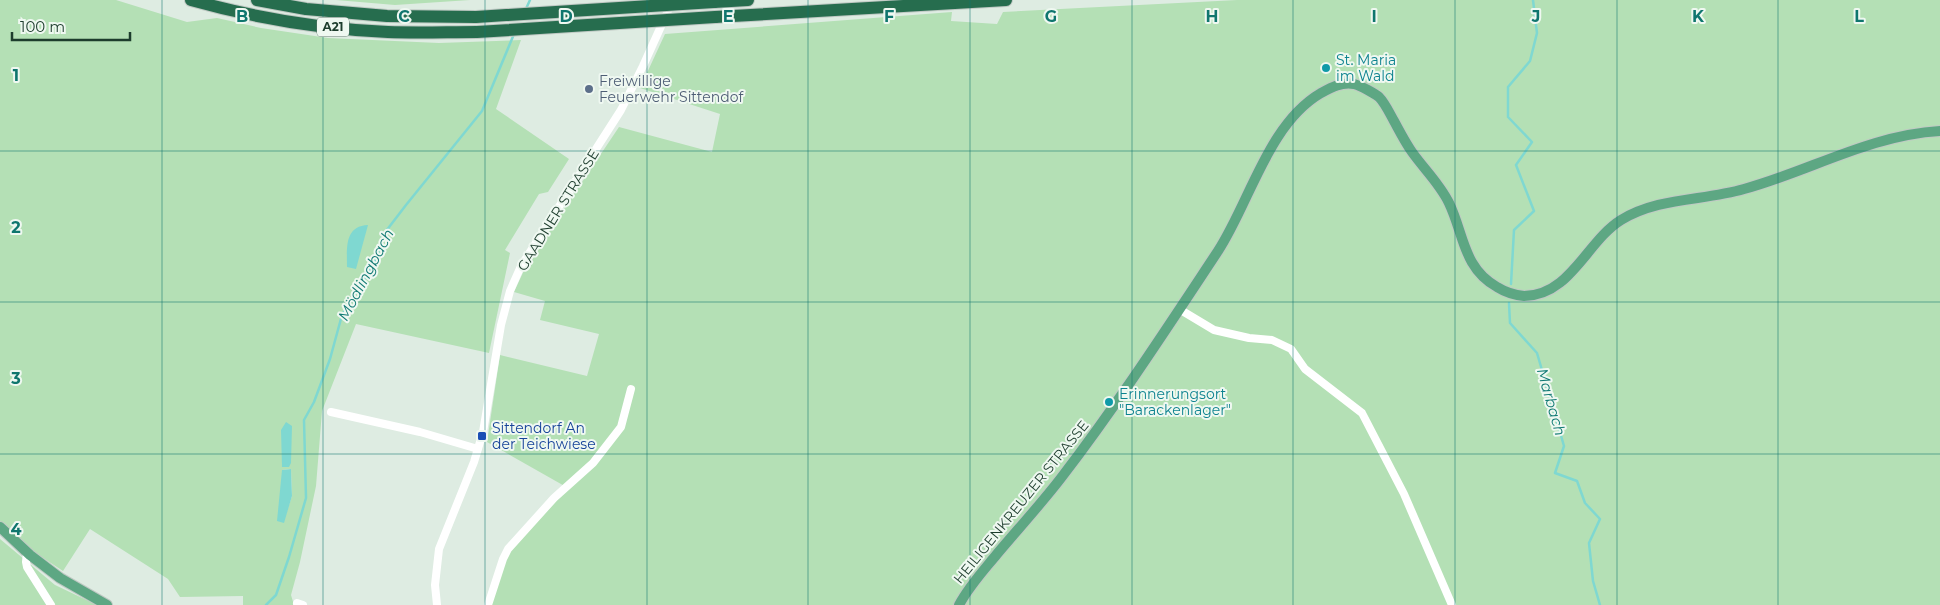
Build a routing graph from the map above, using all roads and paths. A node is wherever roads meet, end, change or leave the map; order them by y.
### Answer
1 (191, 0) edge
2 (257, 0) edge
3 (672, 0) edge
4 (748, 0) edge
5 (1006, 0) edge
6 (1940, 131) edge
7 (1179, 309) junction
8 (631, 388) dead end
9 (331, 412) dead end
10 (478, 449) junction
11 (0, 527) edge
12 (27, 552) junction
13 (51, 605) edge
14 (106, 605) edge
15 (437, 605) edge
16 (488, 605) edge
17 (959, 605) edge
18 (1452, 605) edge

1 - 5 highway, A21, bridge
2 - 4 highway, A21, bridge
3 - 10 street, GAADNER STRASSE
6 - 7 main road, HEILIGENKREUZER STRASSE
7 - 17 main road, HEILIGENKREUZER STRASSE
7 - 18 street
8 - 16 street
9 - 10 street
10 - 15 street, GAADNER STRASSE
11 - 12 main road
12 - 13 street
12 - 14 main road

